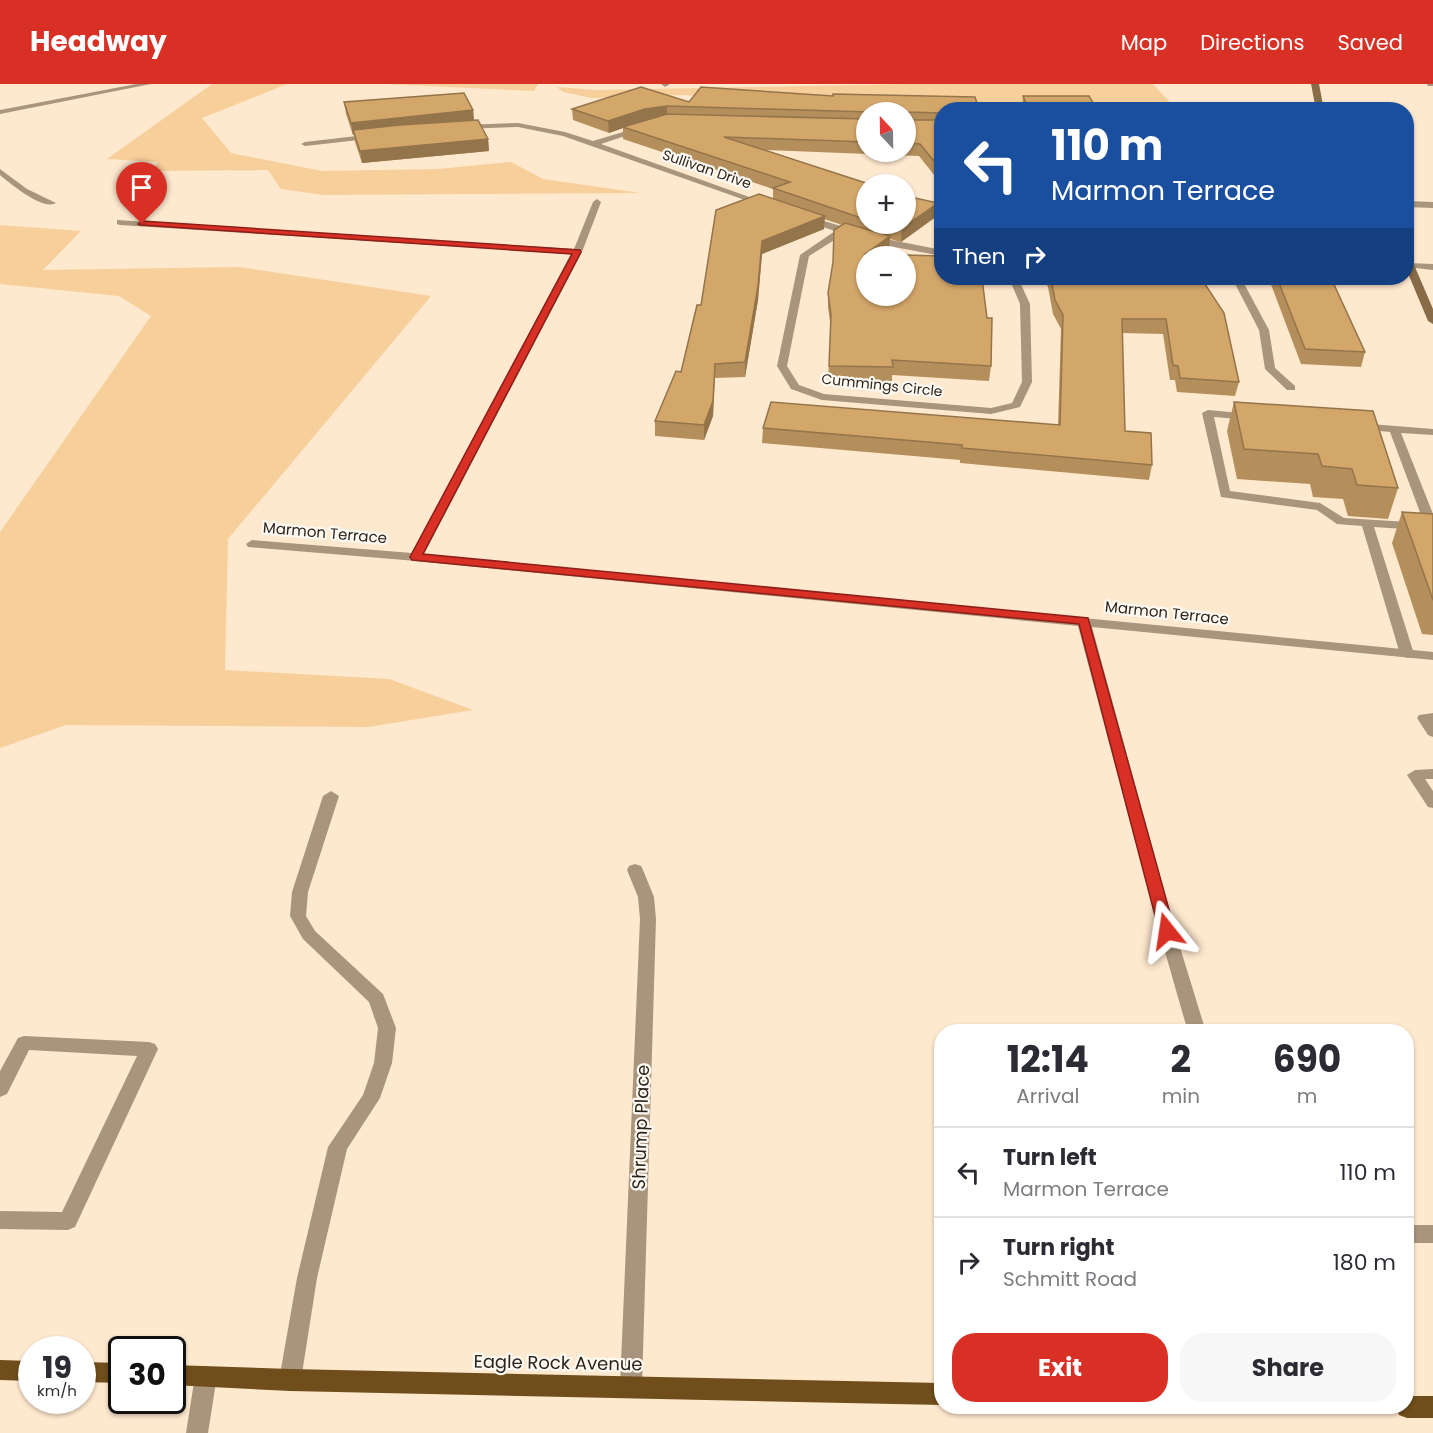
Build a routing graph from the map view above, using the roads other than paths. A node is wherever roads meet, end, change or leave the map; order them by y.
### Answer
1 (147, 84) edge
2 (1315, 84) edge
3 (1318, 102) edge
4 (0, 112) edge
5 (649, 125) edge
6 (458, 128) edge
7 (387, 135) edge
8 (305, 144) dead end
9 (592, 144) junction
10 (0, 171) edge
11 (52, 202) dead end
12 (597, 202) dead end
13 (1414, 204) edge
14 (1433, 205) edge
15 (778, 209) edge
16 (800, 216) edge
17 (120, 222) dead end
18 (842, 231) junction
19 (577, 252) junction
20 (934, 252) edge
21 (1414, 264) edge
22 (1433, 267) edge
23 (1414, 275) edge
24 (1017, 285) edge
25 (1240, 285) edge
26 (1433, 321) edge
27 (1291, 388) dead end
28 (1266, 418) edge
29 (1347, 425) edge
30 (1394, 428) junction
31 (1433, 432) edge
32 (1367, 523) junction
33 (1432, 527) edge
34 (252, 544) dead end
35 (416, 557) junction
36 (1084, 621) junction
37 (1407, 654) junction
38 (1433, 656) edge
39 (1433, 718) edge
40 (1433, 732) edge
41 (1433, 774) edge
42 (331, 796) dead end
43 (1433, 803) edge
44 (634, 870) dead end
45 (1195, 1024) edge
46 (0, 1089) edge
47 (0, 1220) edge
48 (1414, 1234) edge
49 (1433, 1234) edge
50 (0, 1370) edge
51 (18, 1371) edge
52 (186, 1375) edge
53 (206, 1376) junction
54 (290, 1380) junction
55 (631, 1386) junction
56 (934, 1394) edge
57 (1414, 1405) edge
58 (1433, 1407) edge
59 (197, 1433) edge

1 - 4 street
2 - 3 main road
5 - 9 street
6 - 9 street, Sullivan Drive
7 - 8 street
9 - 15 street, Sullivan Drive
10 - 11 street
12 - 19 street
13 - 14 street
16 - 18 street
17 - 19 street
18 - 20 street
18 - 24 street, Cummings Circle
19 - 35 street
21 - 22 street
23 - 26 main road
25 - 27 street
28 - 32 street
29 - 30 street
30 - 31 street
30 - 33 street
32 - 33 street
32 - 37 street
34 - 35 street, Marmon Terrace
35 - 36 street, Marmon Terrace
36 - 37 street, Marmon Terrace
36 - 45 street
37 - 38 street, Marmon Terrace
39 - 40 street
41 - 43 street
42 - 54 street
44 - 55 street, Shrump Place
46 - 47 street
48 - 49 street
50 - 51 main road
52 - 53 main road, Eagle Rock Avenue
53 - 54 main road, Eagle Rock Avenue
53 - 59 street
54 - 55 main road, Eagle Rock Avenue
55 - 56 main road, Eagle Rock Avenue
57 - 58 main road

